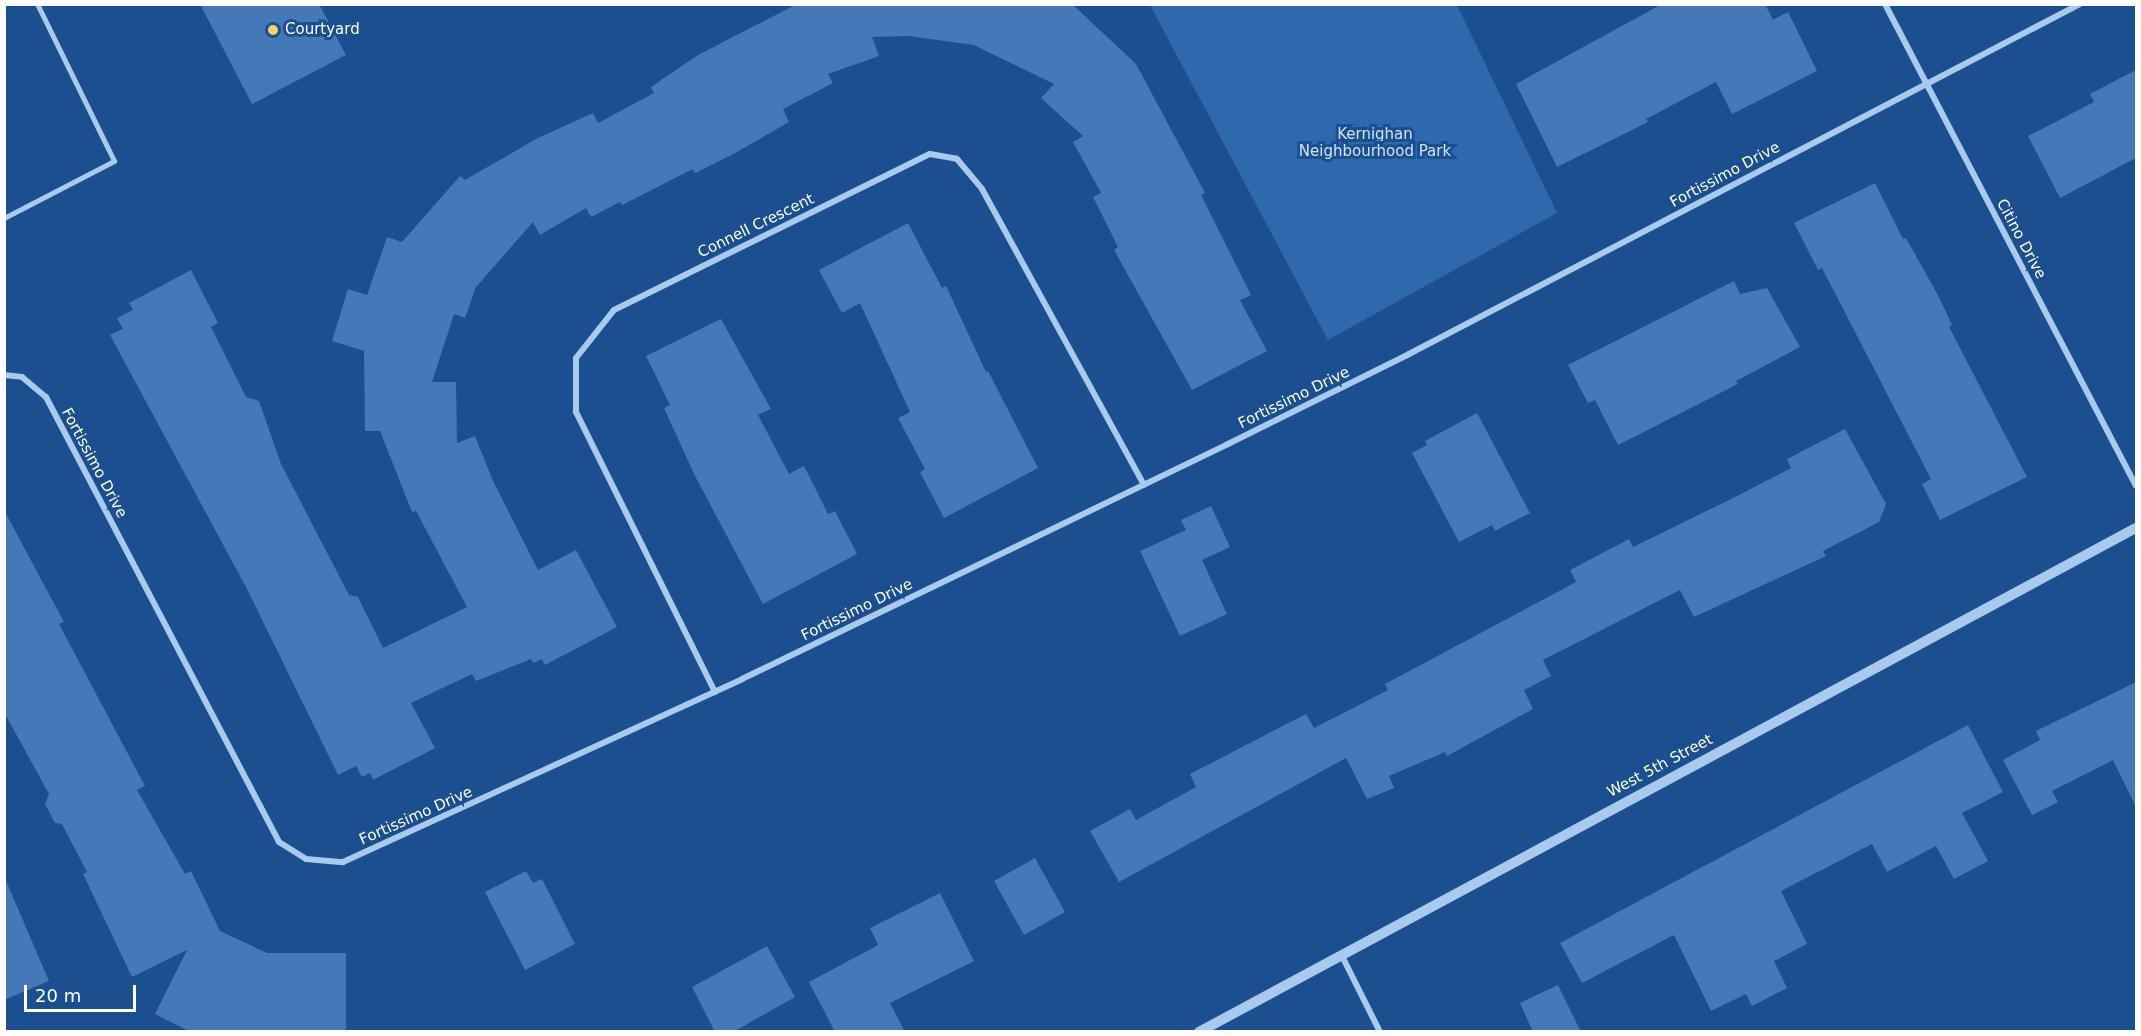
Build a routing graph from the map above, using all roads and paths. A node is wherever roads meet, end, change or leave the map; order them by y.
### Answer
1 (37, 4) edge
2 (1885, 4) edge
3 (2080, 4) edge
4 (1926, 84) junction
5 (4, 218) edge
6 (4, 375) edge
7 (1144, 484) junction
8 (2136, 486) edge
9 (2136, 528) edge
10 (715, 692) junction
11 (1341, 953) junction
12 (1199, 1032) edge
13 (1380, 1032) edge

1 - 5 lane
2 - 4 street, Citino Drive
3 - 4 street, Fortissimo Drive
4 - 7 street, Fortissimo Drive
4 - 8 street, Citino Drive
6 - 10 street, Fortissimo Drive
7 - 10 street, Fortissimo Drive
7 - 10 street, Connell Crescent
9 - 11 street, West 5th Street
11 - 12 street, West 5th Street
11 - 13 street

